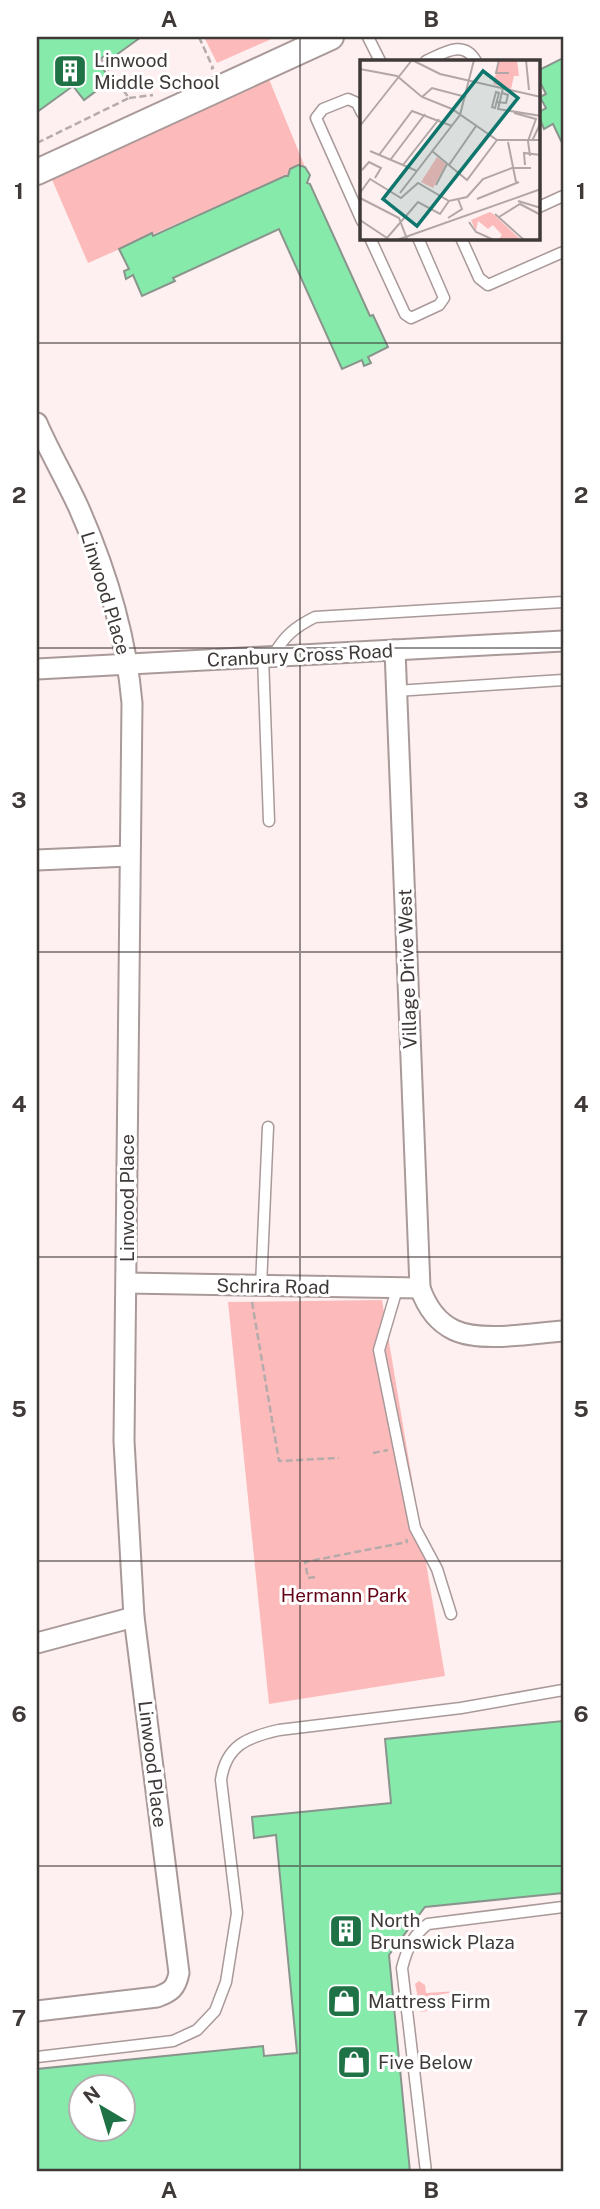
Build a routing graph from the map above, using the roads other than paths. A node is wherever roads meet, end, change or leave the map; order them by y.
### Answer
1 (331, 37) edge
2 (368, 37) edge
3 (380, 60) edge
4 (428, 60) edge
5 (475, 60) edge
6 (360, 109) edge
7 (37, 172) edge
8 (563, 196) edge
9 (540, 207) edge
10 (360, 217) edge
11 (371, 240) edge
12 (419, 240) edge
13 (464, 240) edge
14 (563, 252) edge
15 (38, 428) edge
16 (563, 602) edge
17 (563, 641) edge
18 (395, 650) junction
19 (268, 657) junction
20 (128, 664) junction
21 (37, 669) edge
22 (563, 680) edge
23 (396, 691) junction
24 (269, 821) dead end
25 (129, 856) junction
26 (37, 860) edge
27 (268, 1127) dead end
28 (127, 1283) junction
29 (397, 1289) junction
30 (420, 1289) junction
31 (256, 1294) junction
32 (563, 1331) edge
33 (451, 1614) dead end
34 (134, 1617) junction
35 (37, 1643) edge
36 (563, 1690) edge
37 (563, 1906) edge
38 (37, 2011) edge
39 (37, 2057) edge
40 (426, 2172) edge

1 - 7 street
2 - 3 lane
4 - 5 lane
6 - 10 lane
8 - 9 lane
11 - 12 lane
13 - 14 lane
15 - 20 street, Linwood Place
16 - 19 lane
17 - 18 street, Cranbury Cross Road
18 - 19 street, Cranbury Cross Road
18 - 23 street, Village Drive West
19 - 20 street, Cranbury Cross Road
19 - 24 lane
20 - 21 street, Cranbury Cross Road
20 - 25 street, Linwood Place
22 - 23 lane
23 - 30 street, Village Drive West
25 - 26 street
25 - 28 street, Linwood Place
27 - 31 lane
28 - 31 street, Schrira Road
28 - 34 street, Linwood Place
29 - 30 street, Schrira Road
29 - 31 street, Schrira Road
29 - 33 lane
30 - 32 street
34 - 35 street
34 - 38 street, Linwood Place
36 - 39 lane
37 - 40 lane

